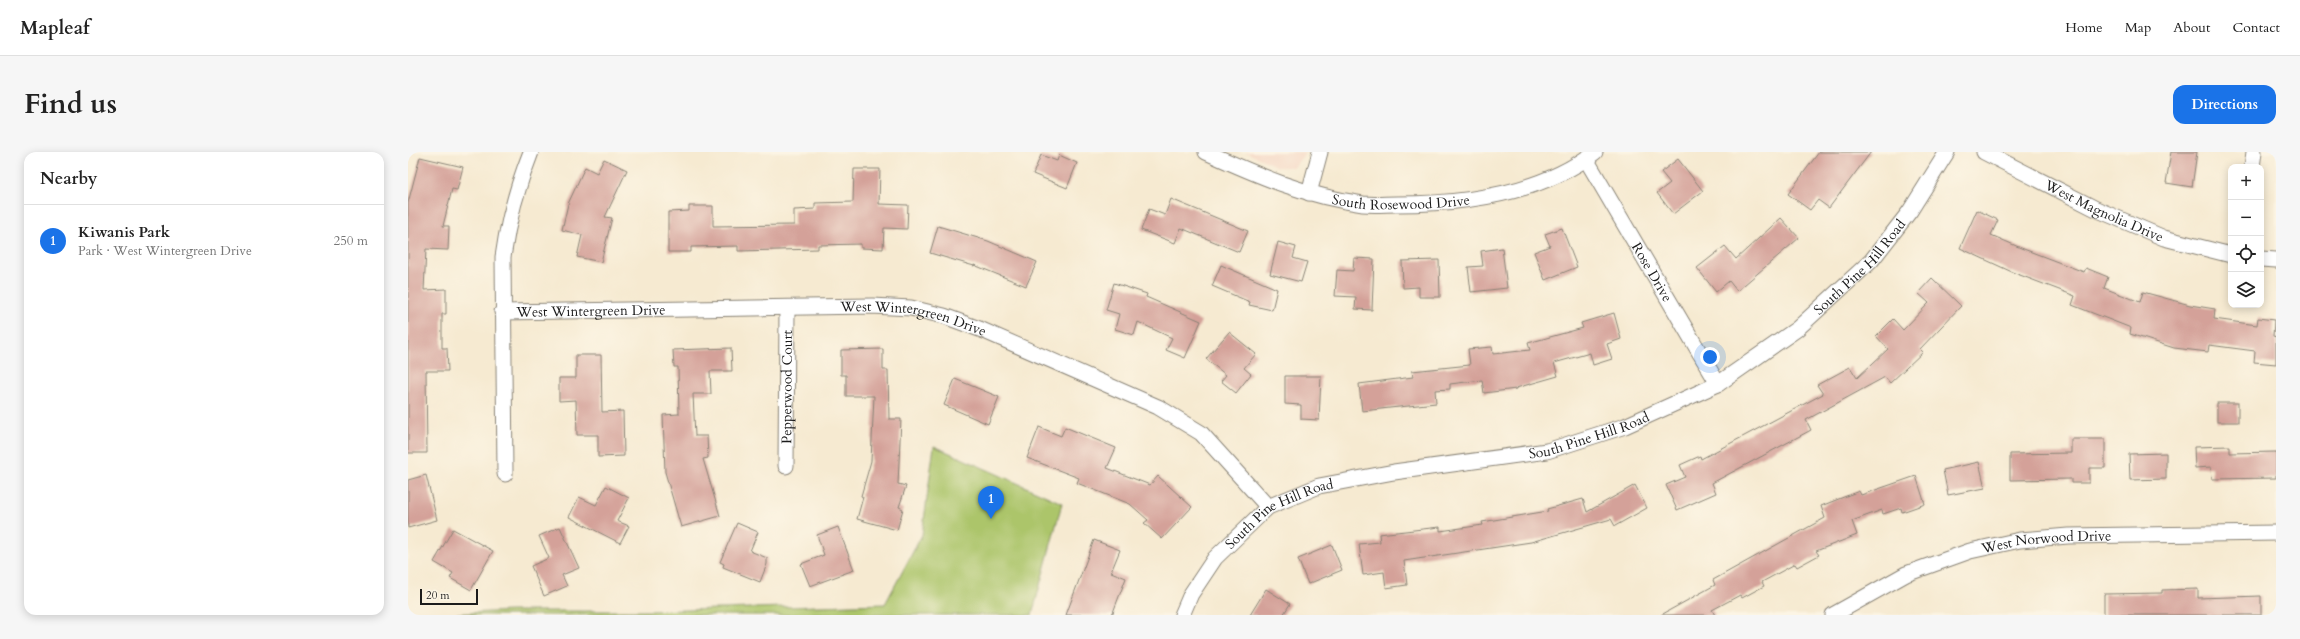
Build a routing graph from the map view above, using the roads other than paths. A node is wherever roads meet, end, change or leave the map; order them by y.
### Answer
1 (531, 152) edge
2 (1206, 152) edge
3 (1320, 152) edge
4 (1947, 152) edge
5 (1984, 152) edge
6 (2254, 152) edge
7 (1591, 156) edge
8 (2252, 164) edge
9 (1309, 193) junction
10 (2228, 254) edge
11 (2264, 259) edge
12 (2276, 260) edge
13 (787, 308) junction
14 (502, 312) junction
15 (1718, 384) junction
16 (786, 466) dead end
17 (504, 474) dead end
18 (1268, 507) junction
19 (2276, 533) edge
20 (1182, 615) edge
21 (1833, 615) edge

1 - 14 street
2 - 9 street, South Rosewood Drive
3 - 9 street
4 - 15 street, South Pine Hill Road
5 - 10 street, West Magnolia Drive
6 - 8 street
7 - 9 street, South Rosewood Drive
7 - 15 street, Rose Drive
11 - 12 street
13 - 14 street, West Wintergreen Drive
13 - 16 street, Pepperwood Court
13 - 18 street, West Wintergreen Drive
14 - 17 street
15 - 18 street, South Pine Hill Road
18 - 20 street, South Pine Hill Road
19 - 21 street, West Norwood Drive

